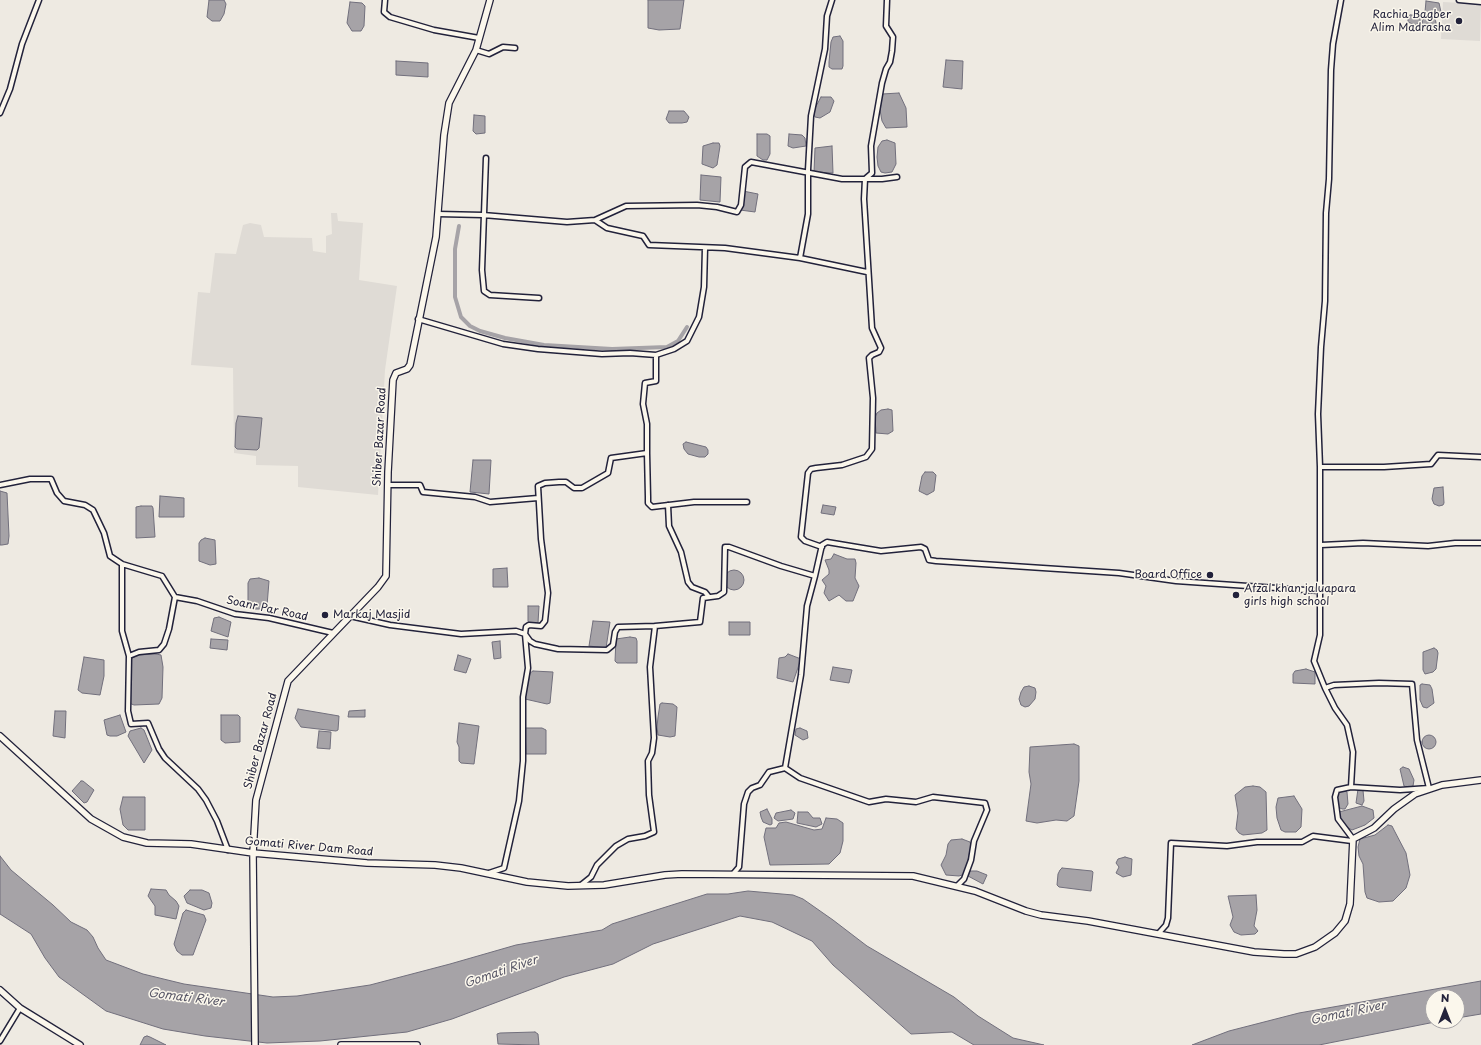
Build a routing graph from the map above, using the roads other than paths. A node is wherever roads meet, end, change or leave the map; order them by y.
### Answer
1 (39, 0) edge
2 (385, 0) edge
3 (490, 0) edge
4 (832, 0) edge
5 (887, 0) edge
6 (1341, 0) edge
7 (1459, 0) edge
8 (1468, 0) edge
9 (1481, 2) edge
10 (479, 38) junction
11 (515, 48) dead end
12 (476, 50) junction
13 (0, 113) edge
14 (486, 158) dead end
15 (808, 172) junction
16 (897, 177) dead end
17 (865, 179) junction
18 (438, 214) junction
19 (483, 215) junction
20 (594, 220) junction
21 (705, 248) junction
22 (800, 258) junction
23 (867, 272) junction
24 (539, 298) dead end
25 (418, 319) junction
26 (656, 355) junction
27 (647, 453) junction
28 (1481, 457) edge
29 (1320, 467) junction
30 (0, 485) edge
31 (388, 485) junction
32 (538, 498) junction
33 (747, 502) dead end
34 (668, 505) junction
35 (1481, 543) edge
36 (1321, 545) junction
37 (822, 547) junction
38 (122, 564) junction
39 (815, 576) junction
40 (1320, 591) junction
41 (175, 597) junction
42 (709, 597) junction
43 (350, 616) junction
44 (655, 626) junction
45 (333, 633) junction
46 (525, 634) junction
47 (129, 656) junction
48 (1325, 688) junction
49 (0, 736) edge
50 (784, 768) junction
51 (1481, 780) edge
52 (1351, 787) junction
53 (1429, 788) junction
54 (1352, 840) junction
55 (228, 850) junction
56 (253, 853) junction
57 (486, 874) junction
58 (731, 876) junction
59 (578, 886) junction
60 (957, 886) junction
61 (1155, 935) junction
62 (0, 990) edge
63 (20, 1008) junction
64 (0, 1041) edge
65 (80, 1045) edge
66 (254, 1045) edge
67 (341, 1045) edge
68 (417, 1045) edge

1 - 13 street
2 - 10 street
3 - 10 main road, Shiber Bazar Road
4 - 15 street
5 - 17 street
6 - 29 street
7 - 8 street
8 - 9 street
10 - 12 main road, Shiber Bazar Road
11 - 12 street
12 - 18 main road, Shiber Bazar Road
14 - 19 street
15 - 17 street
15 - 20 street
15 - 22 street
16 - 17 street
17 - 23 street
18 - 19 street
18 - 25 main road, Shiber Bazar Road
19 - 20 street
19 - 24 street
20 - 21 street
21 - 22 street
21 - 26 street
22 - 23 street
23 - 37 street
25 - 26 street
25 - 31 main road, Shiber Bazar Road
26 - 27 street
27 - 32 street
27 - 34 street
28 - 29 street
29 - 36 street
30 - 38 street
31 - 32 street
31 - 43 main road, Shiber Bazar Road
32 - 46 street
33 - 34 street
34 - 42 street
35 - 36 street
36 - 40 street
37 - 39 street
37 - 40 street
38 - 41 street
38 - 47 street
39 - 42 street
39 - 50 street
40 - 48 street
41 - 45 street, Soanr Par Road
41 - 47 street
42 - 44 street
43 - 45 main road, Shiber Bazar Road
43 - 46 street
44 - 46 street
44 - 59 street
45 - 56 main road, Shiber Bazar Road
46 - 57 street
47 - 55 street
48 - 52 street
48 - 53 street
49 - 55 main road, Gomati River Dam Road
50 - 58 street
50 - 60 street
51 - 53 main road
52 - 53 street
52 - 54 street
53 - 54 main road
54 - 61 street
54 - 61 main road, Gomati River Dam Road
55 - 56 main road, Gomati River Dam Road
56 - 57 main road, Gomati River Dam Road
56 - 66 main road, Shiber Bazar Road
57 - 59 main road, Gomati River Dam Road
58 - 59 main road, Gomati River Dam Road
58 - 60 main road, Gomati River Dam Road
60 - 61 main road, Gomati River Dam Road
62 - 63 main road
63 - 64 street
63 - 65 main road
67 - 68 main road

